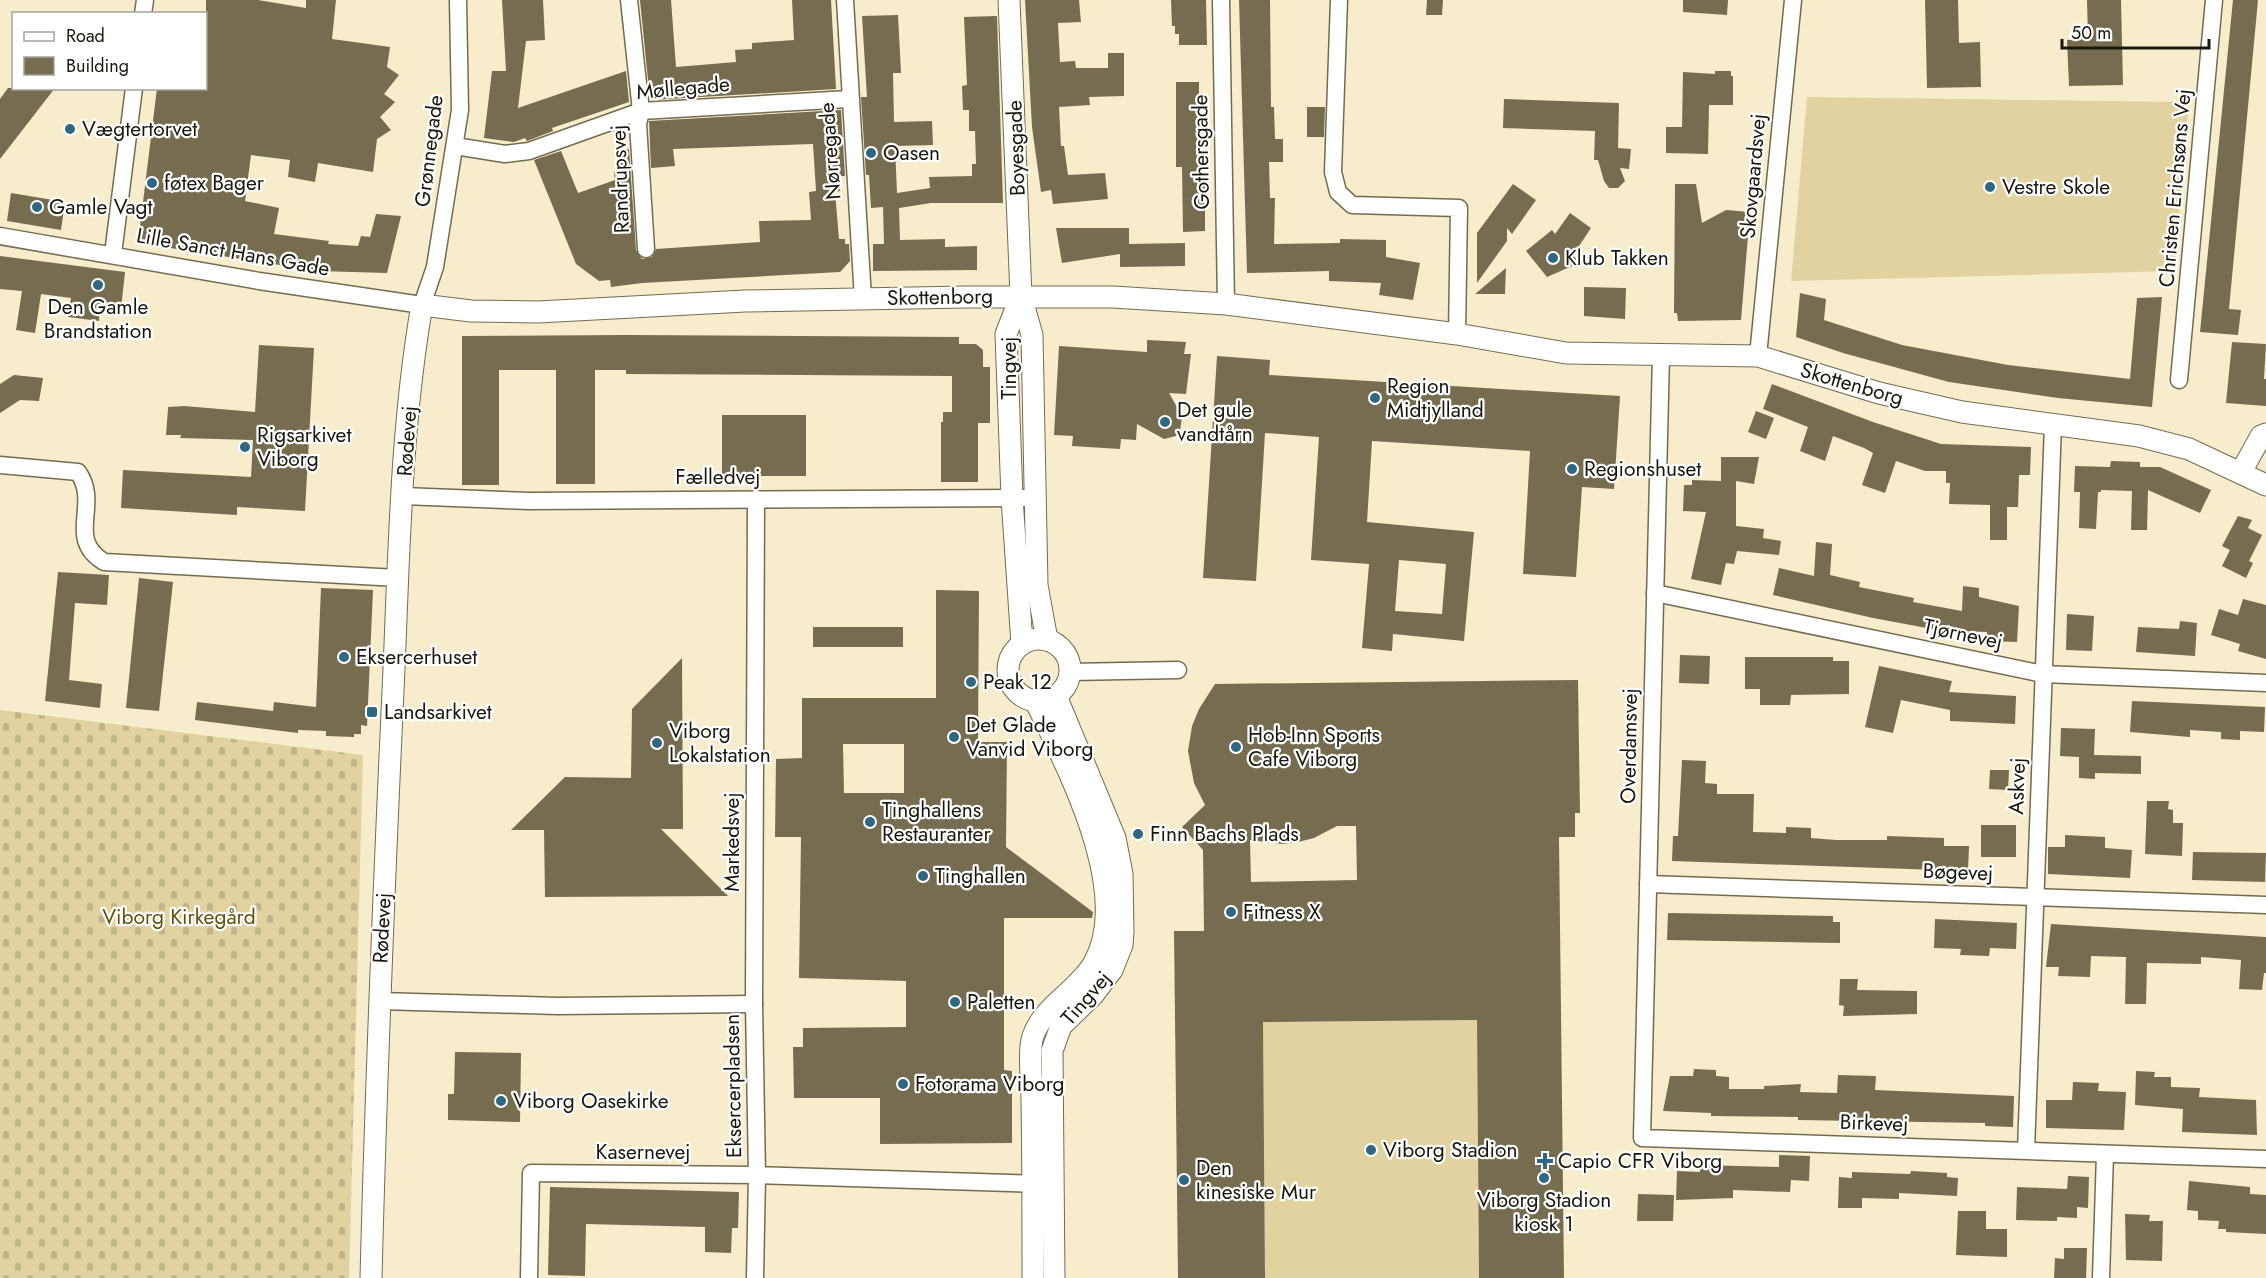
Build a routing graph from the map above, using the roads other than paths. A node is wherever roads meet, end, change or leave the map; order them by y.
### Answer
1 (458, 0) edge
2 (629, 0) edge
3 (845, 0) edge
4 (1009, 0) edge
5 (1221, 0) edge
6 (1339, 0) edge
7 (1792, 0) edge
8 (2214, 0) edge
9 (134, 90) edge
10 (849, 99) junction
11 (641, 111) junction
12 (455, 146) junction
13 (0, 236) edge
14 (646, 249) dead end
15 (113, 254) junction
16 (1021, 296) junction
17 (863, 299) junction
18 (1226, 304) junction
19 (422, 305) junction
20 (1457, 334) junction
21 (1661, 355) junction
22 (1758, 356) junction
23 (2179, 380) dead end
24 (2053, 425) junction
25 (2266, 434) edge
26 (0, 465) edge
27 (2241, 472) junction
28 (2266, 485) edge
29 (403, 496) junction
30 (1012, 498) junction
31 (1034, 498) junction
32 (756, 500) junction
33 (398, 578) junction
34 (1655, 593) junction
35 (1047, 640) junction
36 (1022, 644) junction
37 (1178, 670) dead end
38 (1070, 672) junction
39 (2043, 674) junction
40 (2266, 682) edge
41 (1056, 696) junction
42 (1035, 700) junction
43 (1648, 884) junction
44 (2035, 897) junction
45 (2266, 905) edge
46 (379, 1001) junction
47 (754, 1004) junction
48 (1642, 1138) joint
49 (2026, 1150) junction
50 (2105, 1154) junction
51 (2266, 1159) edge
52 (757, 1175) junction
53 (1043, 1184) junction
54 (371, 1278) edge
55 (528, 1278) edge
56 (755, 1278) edge
57 (1033, 1278) edge
58 (1054, 1278) edge
59 (2101, 1278) edge

1 - 12 street, Grønnegade
2 - 11 street, Randrupsvej
3 - 10 street, Nørregade
4 - 16 street, Boyesgade
5 - 18 street, Gothersgade
6 - 20 street
7 - 22 street, Skovgaardsvej
8 - 23 street, Christen Erichsøns Vej
9 - 15 street
10 - 11 street, Møllegade
10 - 17 street, Nørregade
11 - 12 street, Møllegade
11 - 14 street, Randrupsvej
12 - 19 street, Grønnegade
13 - 15 street, Lille Sanct Hans Gade
15 - 19 street, Lille Sanct Hans Gade
16 - 17 street, Skottenborg
16 - 18 street, Skottenborg
16 - 30 street, Tingvej
16 - 31 street, Tingvej
17 - 19 street, Skottenborg
18 - 20 street, Skottenborg
19 - 29 street, Rødevej
20 - 21 street, Skottenborg
21 - 22 street, Skottenborg
21 - 34 street, Overdamsvej
22 - 24 street, Skottenborg
24 - 27 street, Skottenborg
24 - 39 street, Askvej
25 - 27 street
26 - 33 street
27 - 28 street, Skottenborg
29 - 32 street, Fælledvej
29 - 33 street, Rødevej
30 - 31 street, Fælledvej
30 - 32 street, Fælledvej
30 - 36 street, Tingvej
31 - 35 street, Tingvej
32 - 47 street, Markedsvej
33 - 46 street, Rødevej
34 - 39 street, Tjørnevej
34 - 43 street, Overdamsvej
35 - 36 street
35 - 38 street
36 - 42 street
37 - 38 street
38 - 41 street
39 - 40 street, Tjørnevej
39 - 44 street, Askvej
41 - 42 street
41 - 53 street, Tingvej
42 - 53 street, Tingvej
43 - 44 street, Bøgevej
43 - 48 street, Overdamsvej
44 - 45 street, Bøgevej
44 - 49 street, Askvej
46 - 47 street, Eksercerpladsen
46 - 54 street, Rødevej
47 - 52 street, Eksercerpladsen
48 - 49 street, Birkevej
49 - 50 street, Birkevej
50 - 51 street, Birkevej
50 - 59 street
52 - 53 street, Eksercerpladsen
52 - 55 street, Kasernevej
52 - 56 street
53 - 57 street, Tingvej
53 - 58 street, Tingvej

